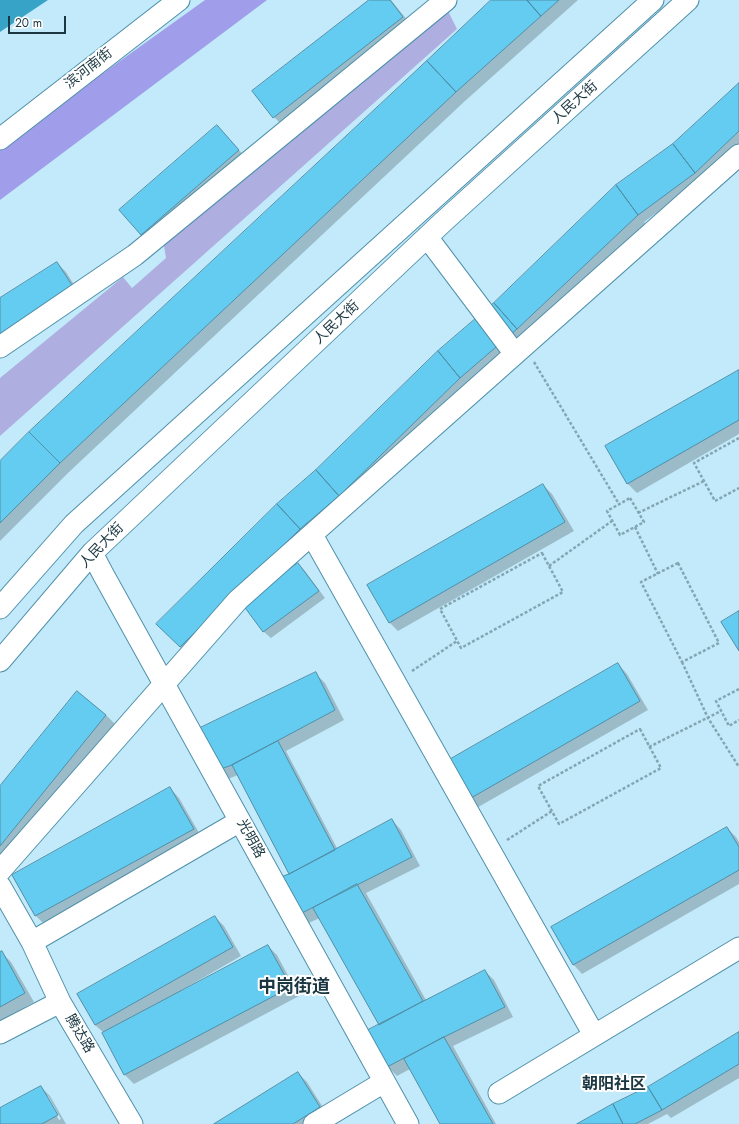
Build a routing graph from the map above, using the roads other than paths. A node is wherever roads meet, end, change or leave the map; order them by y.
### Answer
1 (178, 0) edge
2 (446, 0) edge
3 (653, 0) edge
4 (688, 0) edge
5 (0, 139) edge
6 (739, 156) edge
7 (428, 237) junction
8 (0, 347) edge
9 (520, 350) junction
10 (312, 535) junction
11 (92, 553) junction
12 (0, 608) edge
13 (0, 661) edge
14 (164, 684) junction
15 (240, 821) junction
16 (0, 871) edge
17 (0, 886) edge
18 (32, 942) junction
19 (739, 948) edge
20 (60, 1002) junction
21 (0, 1033) edge
22 (594, 1035) junction
23 (384, 1082) junction
24 (499, 1093) dead end
25 (132, 1124) edge
26 (314, 1124) edge
27 (408, 1124) edge

1 - 5 street, 滨河南街
2 - 8 street
3 - 12 street, 人民大街
4 - 7 street, 人民大街
6 - 9 street
7 - 9 street
7 - 11 street, 人民大街
9 - 10 street
10 - 14 street
10 - 22 street
11 - 13 street, 人民大街
11 - 14 street, 光明路
14 - 15 street, 光明路
14 - 16 street
15 - 18 street
15 - 23 street, 光明路
17 - 18 street
18 - 20 street
19 - 22 street
20 - 21 street, 腾达路
20 - 25 street, 腾达路
22 - 24 street
23 - 26 street
23 - 27 street, 光明路

